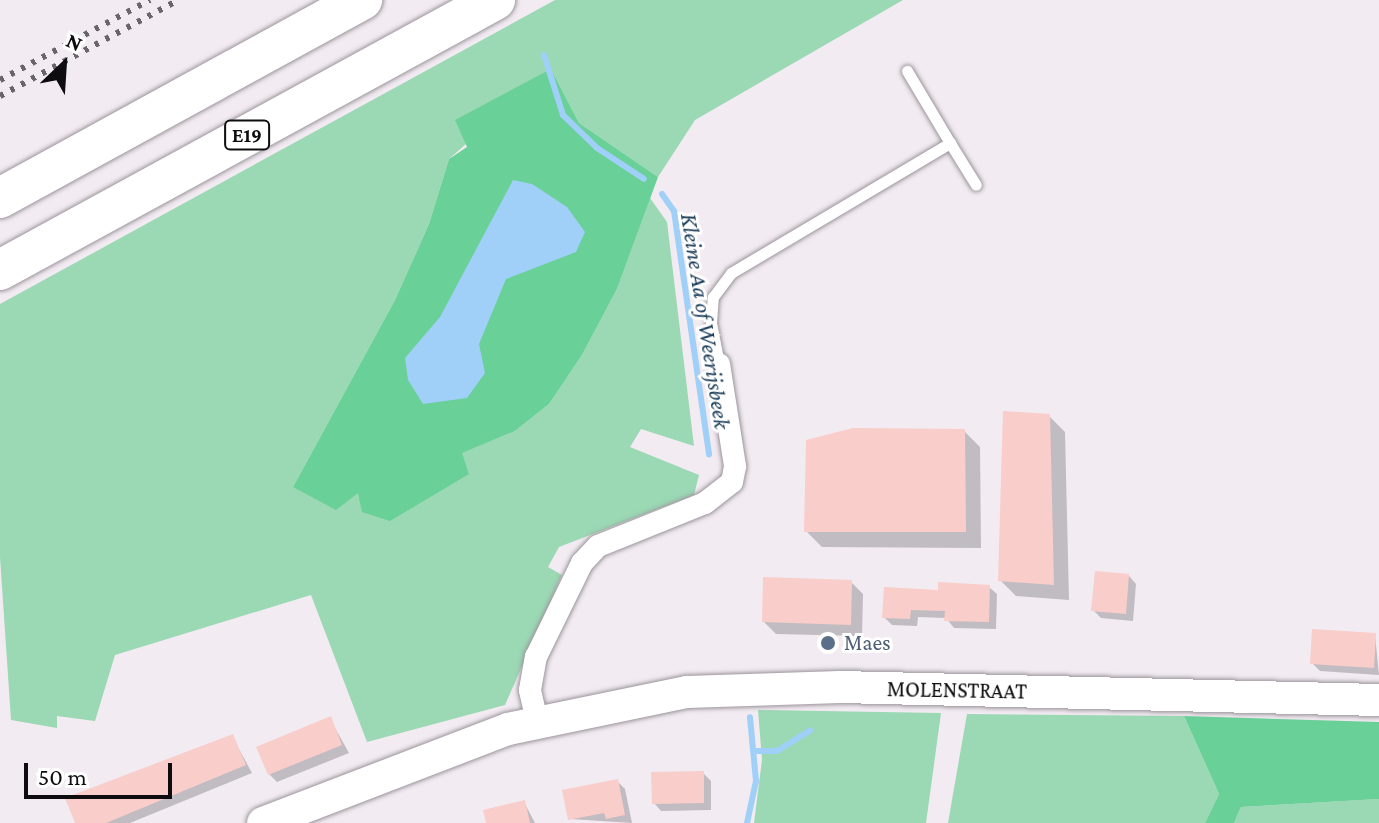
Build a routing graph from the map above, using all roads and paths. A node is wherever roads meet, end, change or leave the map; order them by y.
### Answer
1 (362, 0) edge
2 (495, 0) edge
3 (907, 71) dead end
4 (950, 143) junction
5 (976, 185) dead end
6 (0, 198) edge
7 (0, 270) edge
8 (719, 364) joint
9 (1379, 700) edge
10 (537, 721) junction
11 (263, 823) edge

1 - 6 highway
2 - 7 highway, E19
3 - 4 lane
4 - 5 lane
4 - 8 lane
8 - 10 street
9 - 10 main road, MOLENSTRAAT
10 - 11 main road, MOLENSTRAAT

